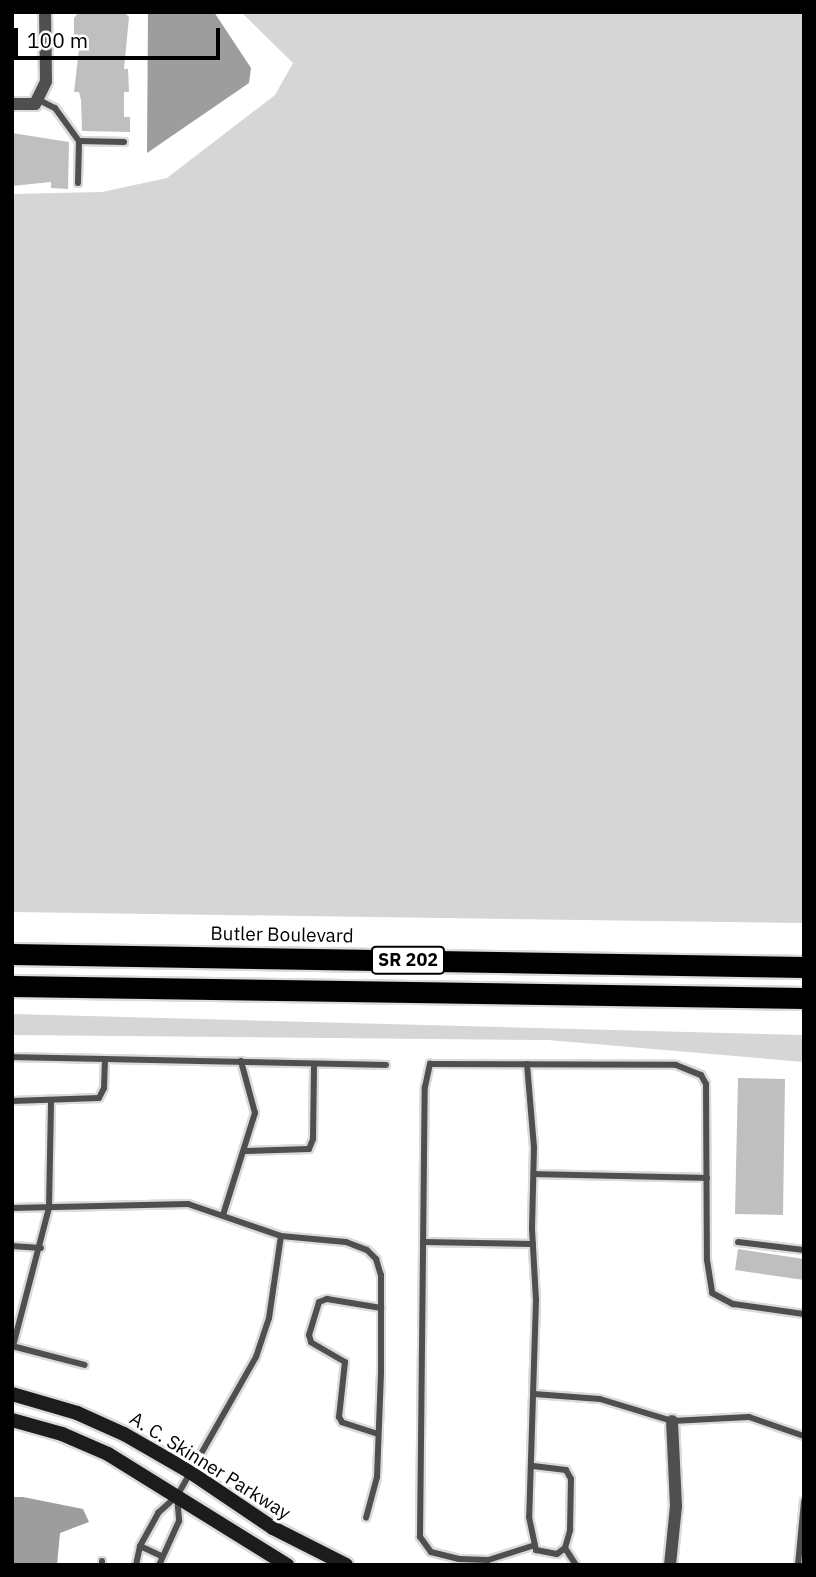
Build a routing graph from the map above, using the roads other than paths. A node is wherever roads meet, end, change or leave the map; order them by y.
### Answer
1 (45, 12) edge
2 (37, 99) junction
3 (12, 104) edge
4 (79, 141) junction
5 (124, 142) dead end
6 (78, 183) dead end
7 (12, 954) edge
8 (804, 967) edge
9 (12, 986) edge
10 (752, 997) junction
11 (804, 998) edge
12 (804, 1009) edge
13 (12, 1057) edge
14 (105, 1059) junction
15 (241, 1061) junction
16 (527, 1063) junction
17 (314, 1064) junction
18 (386, 1065) dead end
19 (51, 1100) junction
20 (12, 1101) edge
21 (246, 1151) junction
22 (534, 1174) junction
23 (707, 1178) junction
24 (12, 1208) edge
25 (49, 1208) junction
26 (223, 1214) junction
27 (281, 1236) junction
28 (424, 1242) junction
29 (738, 1242) dead end
30 (533, 1244) junction
31 (12, 1246) edge
32 (41, 1248) junction
33 (804, 1251) edge
34 (381, 1308) junction
35 (804, 1314) edge
36 (13, 1346) edge
37 (85, 1364) dead end
38 (12, 1394) edge
39 (534, 1394) junction
40 (12, 1420) edge
41 (672, 1421) junction
42 (378, 1434) junction
43 (804, 1436) edge
44 (531, 1466) junction
45 (190, 1472) junction
46 (177, 1496) junction
47 (804, 1501) edge
48 (366, 1518) dead end
49 (140, 1546) junction
50 (532, 1546) junction
51 (565, 1548) junction
52 (161, 1556) junction
53 (136, 1565) edge
54 (159, 1565) edge
55 (287, 1565) edge
56 (346, 1565) edge
57 (576, 1565) edge
58 (670, 1565) edge
59 (798, 1565) edge

1 - 2 street
2 - 3 street
2 - 4 lane
4 - 5 lane
4 - 6 lane
7 - 8 highway, Butler Boulevard / SR 202
9 - 10 highway, SR 202
10 - 11 highway, SR 202
10 - 12 highway
13 - 14 lane
14 - 15 lane
14 - 19 lane
15 - 17 lane
15 - 21 lane
16 - 22 lane
16 - 23 lane
16 - 28 lane
17 - 18 lane
17 - 21 lane
19 - 20 lane
19 - 25 lane
21 - 26 lane
22 - 23 lane
22 - 30 lane
23 - 35 lane
24 - 25 lane
25 - 26 lane
25 - 32 lane
26 - 27 lane
27 - 34 lane
27 - 45 lane
28 - 30 lane
28 - 50 lane
29 - 33 lane
30 - 39 lane
31 - 32 lane
32 - 36 lane
34 - 42 lane
34 - 42 lane
36 - 37 lane
38 - 45 main road, A. C. Skinner Parkway
39 - 41 lane
39 - 44 lane
40 - 46 main road
41 - 43 lane
41 - 58 street
42 - 48 lane
44 - 50 lane
44 - 51 lane
45 - 46 lane
45 - 56 main road, A. C. Skinner Parkway
46 - 49 lane
46 - 52 lane
46 - 55 main road
47 - 59 lane
49 - 52 lane
49 - 53 lane
50 - 51 lane
51 - 57 lane
52 - 54 lane

